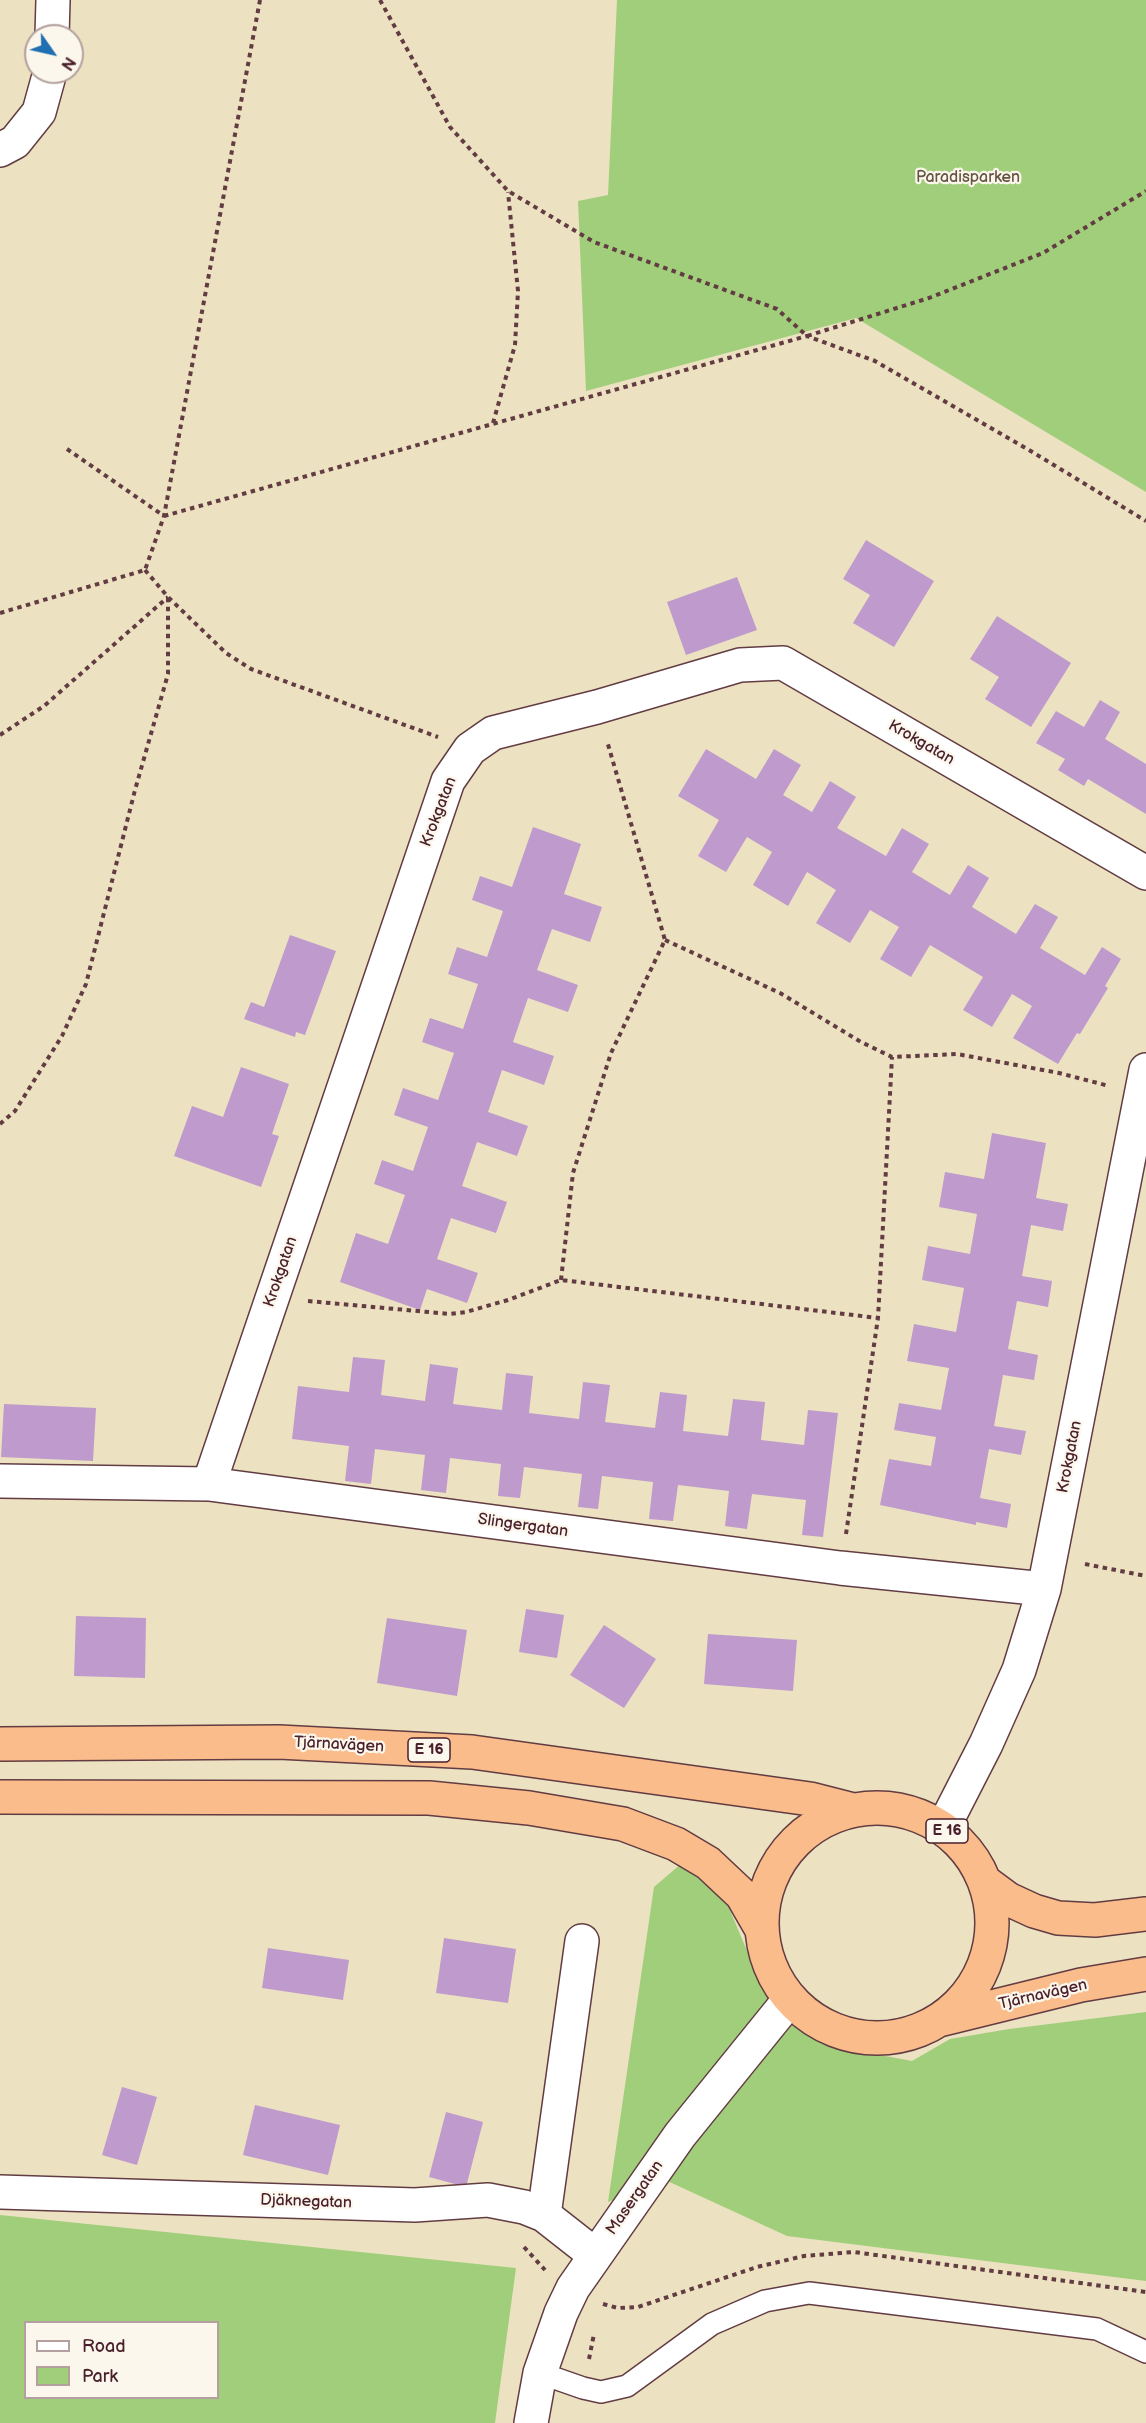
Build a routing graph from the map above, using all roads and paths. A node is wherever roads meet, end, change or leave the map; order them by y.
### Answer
1 (53, 0) edge
2 (260, 0) edge
3 (380, 0) edge
4 (52, 24) edge
5 (47, 84) edge
6 (0, 150) edge
7 (508, 191) junction
8 (1146, 191) edge
9 (807, 336) junction
10 (494, 423) junction
11 (67, 448) dead end
12 (164, 516) junction
13 (1146, 521) edge
14 (145, 570) junction
15 (168, 597) junction
16 (0, 613) edge
17 (597, 707) junction
18 (0, 735) edge
19 (470, 749) junction
20 (1146, 873) edge
21 (665, 940) junction
22 (892, 1057) junction
23 (1144, 1082) edge
24 (0, 1124) edge
25 (561, 1280) junction
26 (272, 1298) junction
27 (878, 1318) junction
28 (0, 1481) edge
29 (209, 1484) junction
30 (1050, 1557) junction
31 (840, 1568) junction
32 (1146, 1576) edge
33 (1044, 1588) junction
34 (0, 1744) edge
35 (0, 1797) edge
36 (853, 1810) junction
37 (943, 1828) junction
38 (985, 1882) junction
39 (1146, 1914) edge
40 (761, 1928) junction
41 (582, 1941) dead end
42 (1146, 1974) edge
43 (790, 1999) junction
44 (941, 2019) junction
45 (0, 2192) edge
46 (544, 2215) junction
47 (595, 2255) junction
48 (1146, 2352) edge
49 (540, 2373) junction
50 (531, 2423) edge

1 - 4 street
2 - 12 path
3 - 7 path
5 - 6 street
7 - 9 path
7 - 10 path
8 - 9 path
9 - 10 path
9 - 13 path
10 - 12 path
11 - 12 path
12 - 14 path
14 - 15 path
14 - 16 path
15 - 18 path
15 - 19 path
15 - 24 path
17 - 19 street, Krokgatan
17 - 20 street, Krokgatan
17 - 21 path
19 - 26 street, Krokgatan
21 - 22 path
21 - 25 path
22 - 23 path
22 - 27 path
23 - 30 street, Krokgatan
25 - 26 path
25 - 27 path
26 - 29 street, Krokgatan
27 - 31 path
28 - 29 street, Slingergatan
29 - 31 street, Slingergatan
30 - 32 path
30 - 33 street, Krokgatan
31 - 33 street, Slingergatan
33 - 37 street, Krokgatan
34 - 36 highway, Tjärnavägen / E 16
35 - 40 highway, Tjärnavägen / E 16
36 - 37 highway, Tjärnavägen / E 16
36 - 40 highway, Tjärnavägen / E 16
37 - 38 highway, Tjärnavägen / E 16
38 - 39 highway, Tjärnavägen / E 16
38 - 44 highway, Tjärnavägen / E 16
40 - 43 highway, Tjärnavägen / E 16
41 - 46 street
42 - 44 highway, Tjärnavägen / E 16
43 - 44 highway, Tjärnavägen / E 16
43 - 47 street, Masergatan
45 - 46 street, Djäknegatan
46 - 47 street, Djäknegatan
47 - 49 street, Masergatan
48 - 49 lane
49 - 50 street, Masergatan

